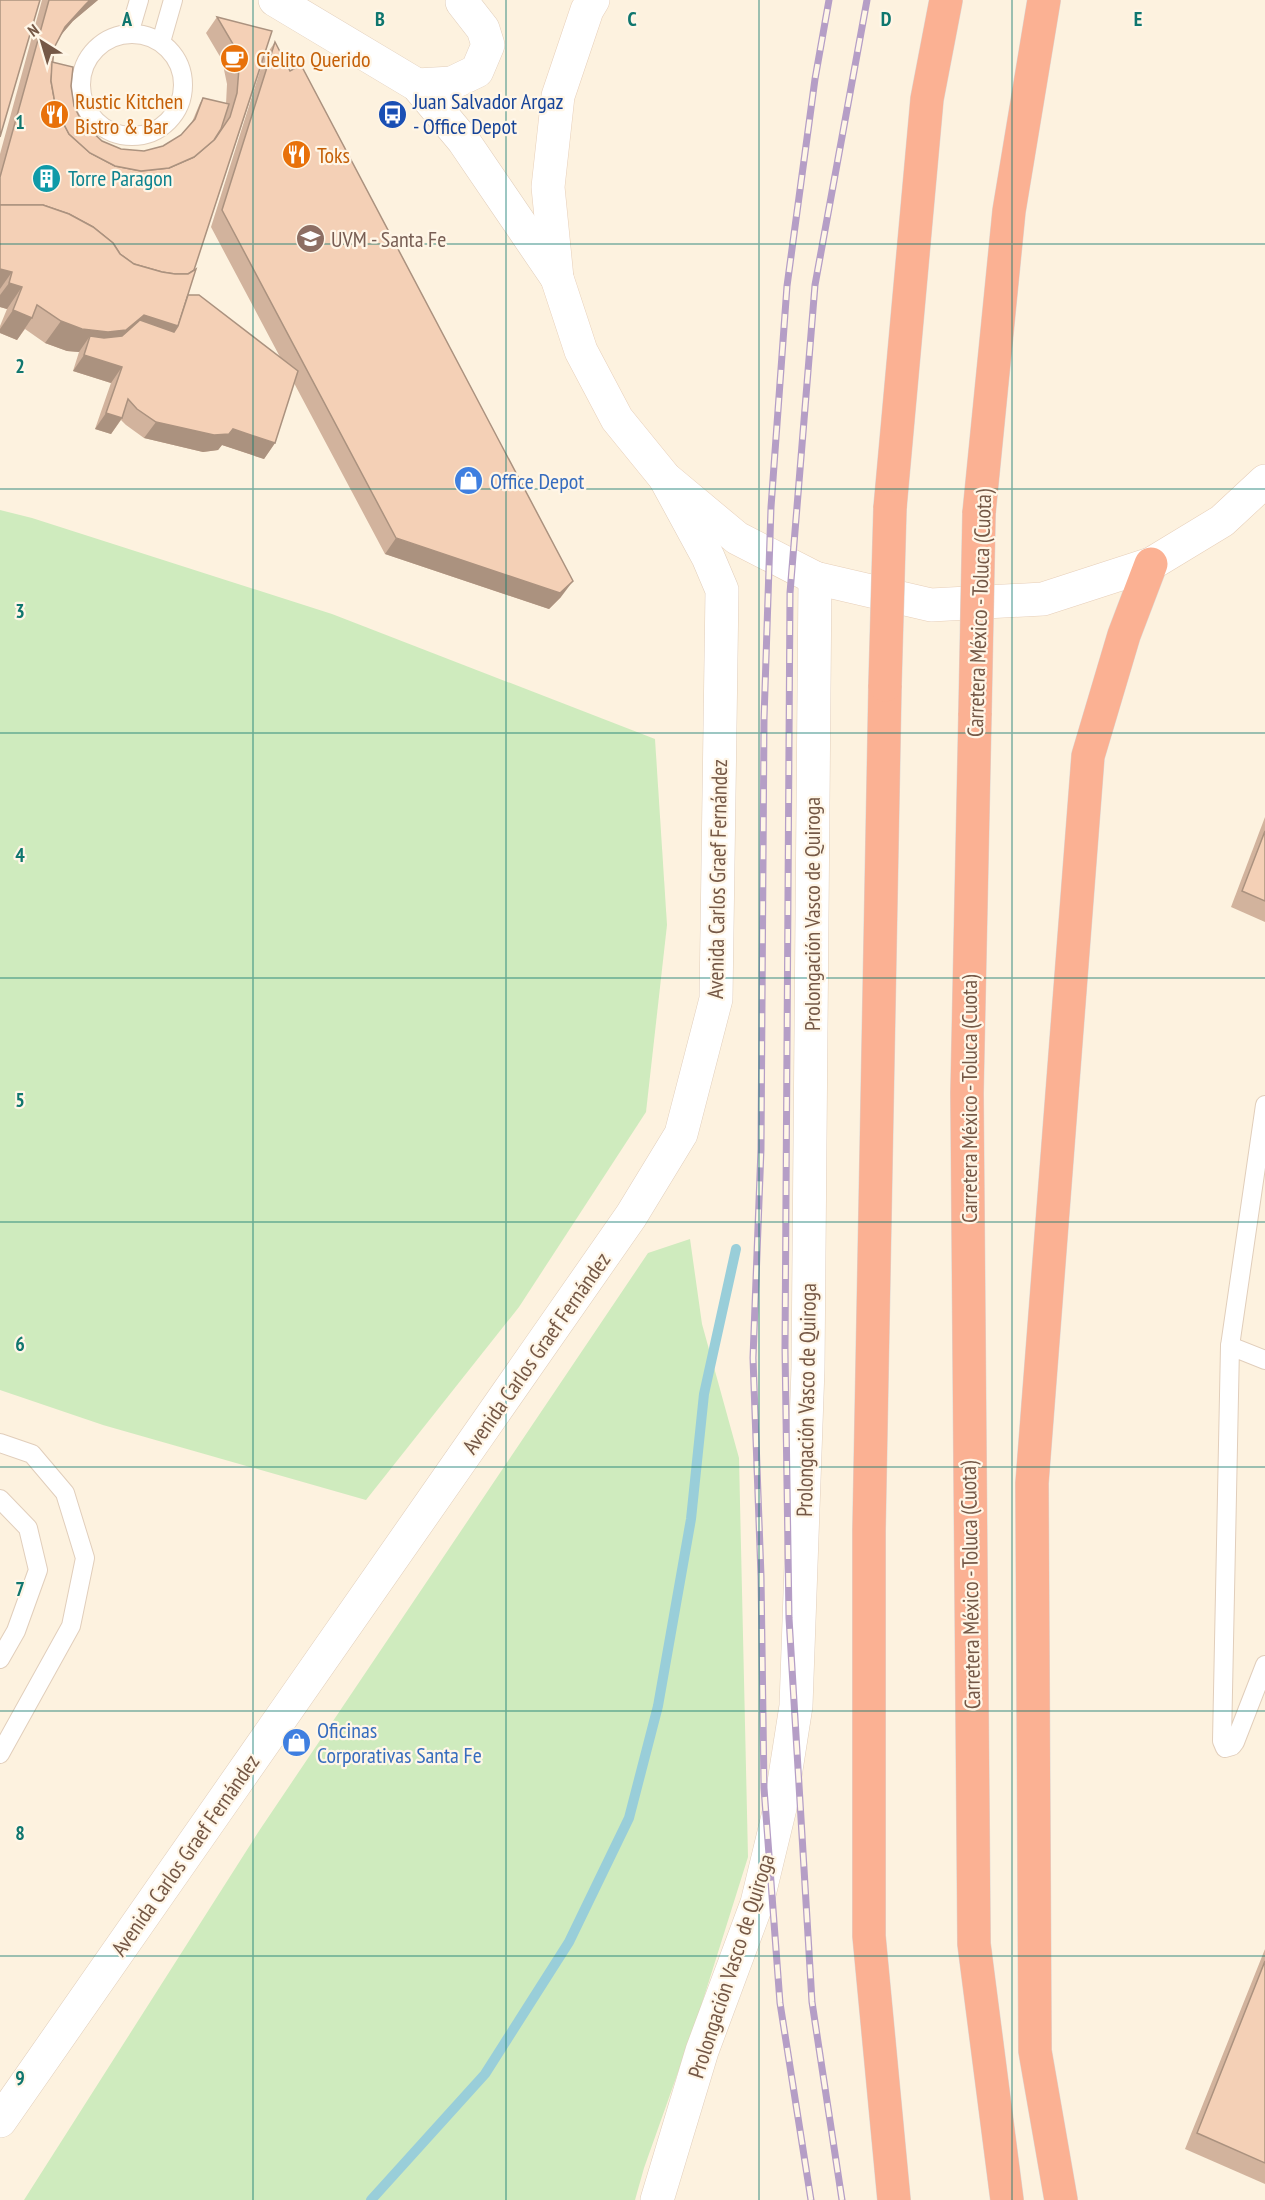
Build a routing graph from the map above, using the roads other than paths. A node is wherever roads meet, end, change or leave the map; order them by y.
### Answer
1 (139, 0) edge
2 (173, 0) edge
3 (275, 0) edge
4 (466, 0) edge
5 (593, 0) edge
6 (926, 0) edge
7 (946, 0) edge
8 (1044, 0) edge
9 (129, 34) junction
10 (161, 42) junction
11 (417, 85) junction
12 (927, 99) junction
13 (557, 278) junction
14 (665, 478) junction
15 (1265, 482) edge
16 (1151, 564) junction
17 (815, 578) junction
18 (1265, 1105) edge
19 (1230, 1346) junction
20 (1265, 1360) edge
21 (0, 1443) edge
22 (0, 1499) edge
23 (0, 1659) edge
24 (1265, 1665) edge
25 (0, 1754) edge
26 (0, 2121) edge
27 (657, 2200) edge
28 (894, 2200) edge
29 (1007, 2200) edge
30 (1060, 2200) edge

1 - 9 lane
2 - 10 lane
3 - 11 street
4 - 11 street
5 - 13 street
6 - 12 highway
7 - 12 highway
8 - 29 highway, Carretera México - Toluca (Cuota), bridge
9 - 10 lane
9 - 10 lane
11 - 13 street
12 - 28 highway, bridge
13 - 14 street
14 - 17 street
14 - 26 street, Avenida Carlos Graef Fernández
15 - 16 street
16 - 17 street
16 - 30 highway
17 - 27 street, Prolongación Vasco de Quiroga
18 - 19 lane
19 - 20 lane
19 - 24 lane
21 - 25 lane
22 - 23 lane

